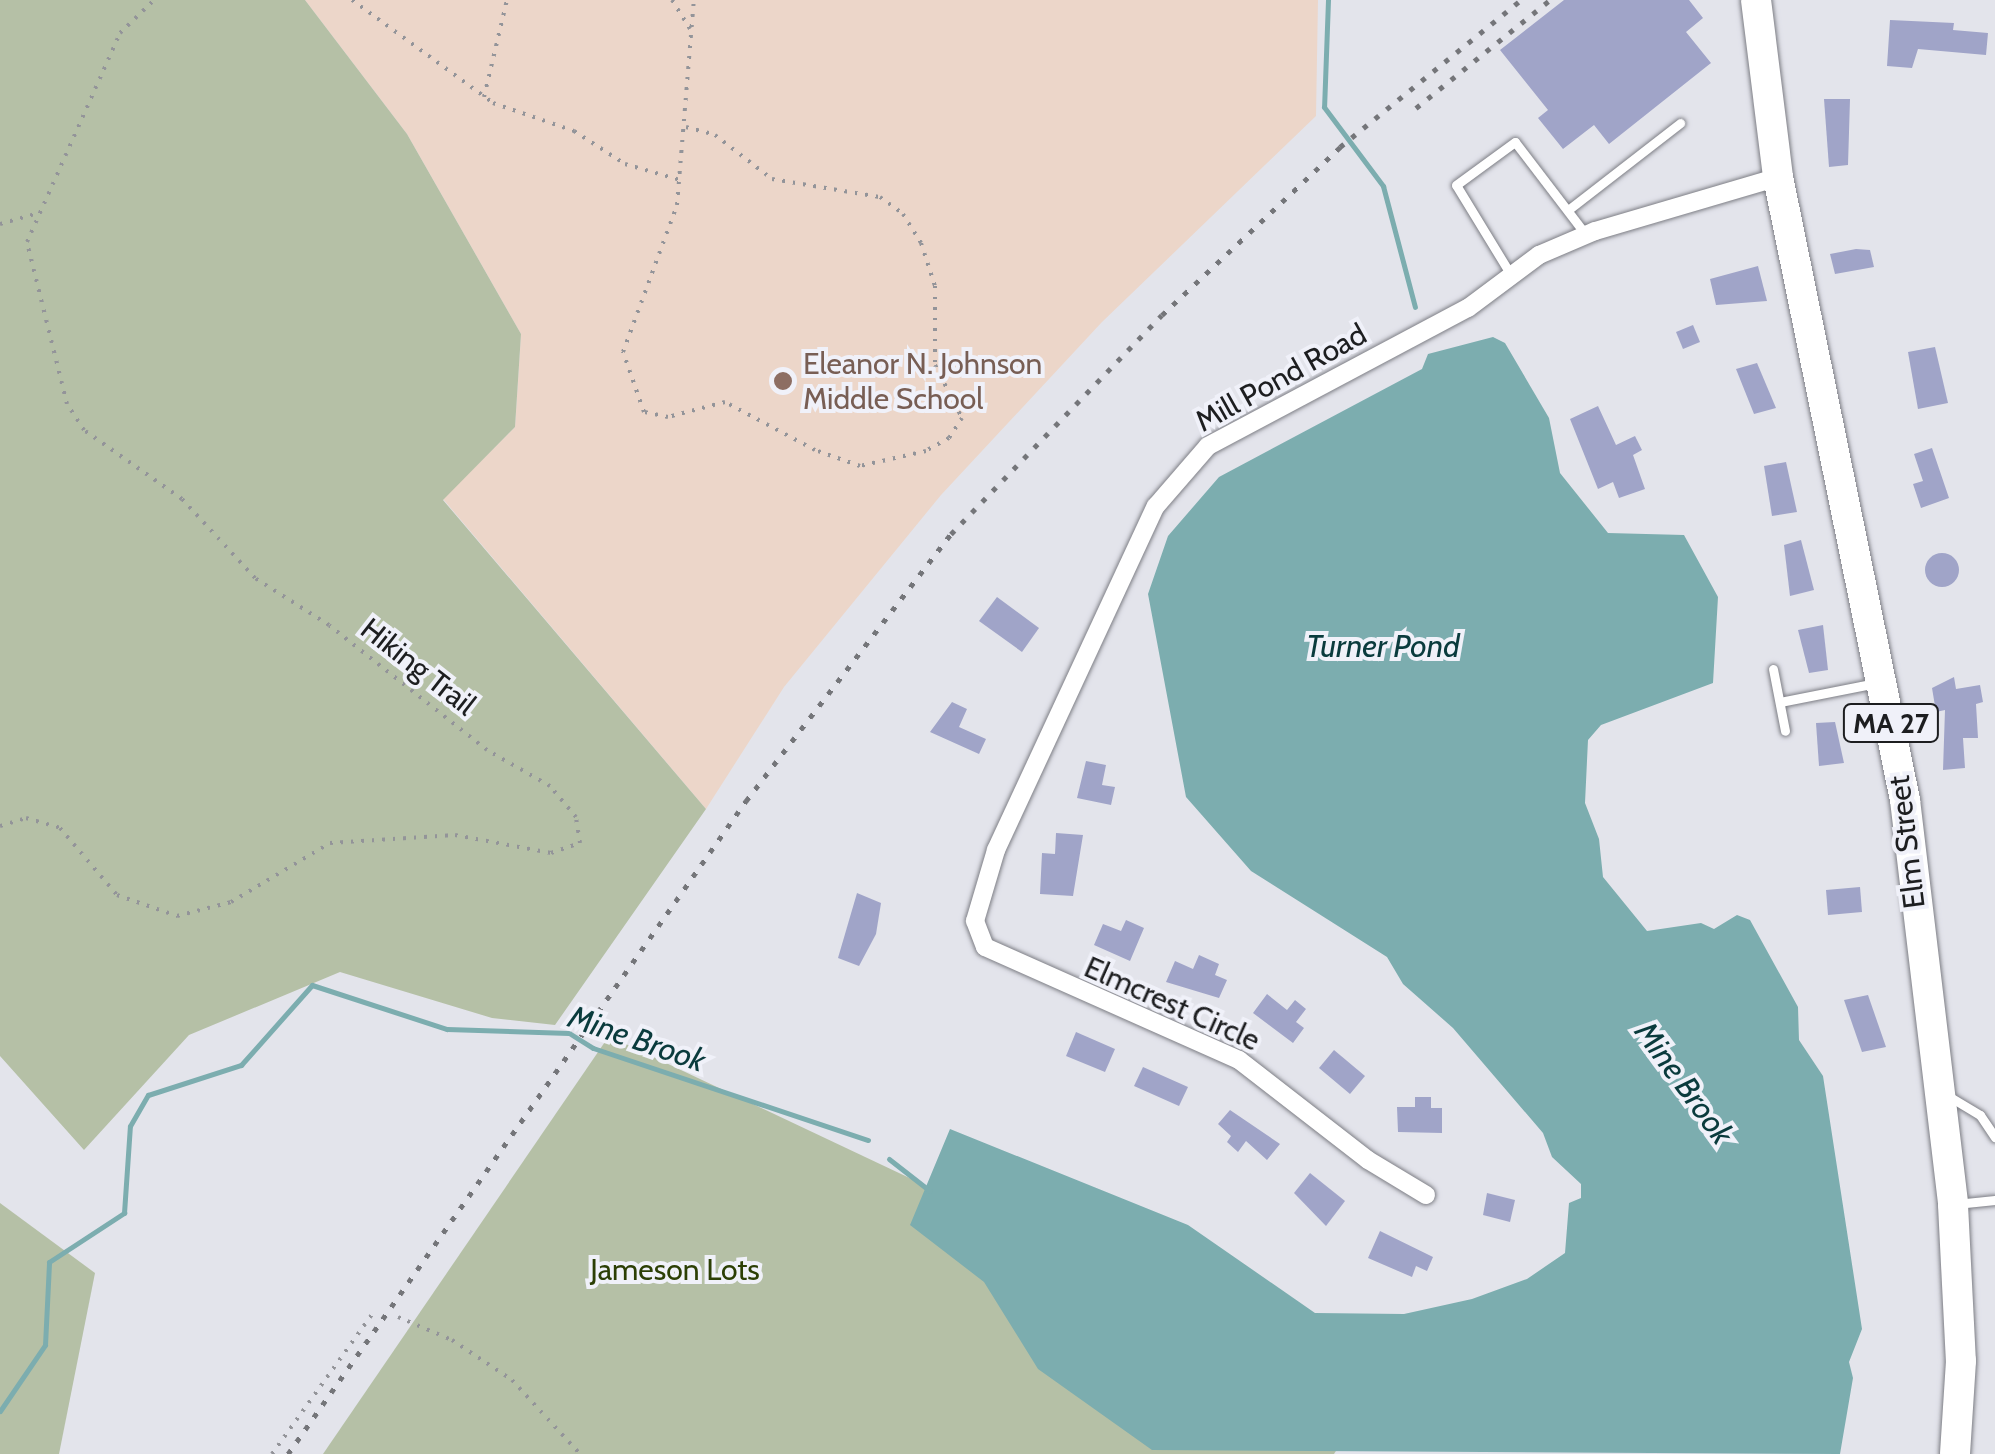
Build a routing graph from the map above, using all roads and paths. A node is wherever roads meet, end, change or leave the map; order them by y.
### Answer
1 (154, 0) edge
2 (352, 0) edge
3 (507, 0) edge
4 (672, 0) edge
5 (694, 0) edge
6 (1756, 0) edge
7 (690, 29) junction
8 (484, 98) junction
9 (1680, 123) dead end
10 (686, 127) junction
11 (1778, 178) junction
12 (680, 180) junction
13 (1568, 210) junction
14 (36, 213) junction
15 (0, 224) edge
16 (1586, 234) junction
17 (1511, 274) junction
18 (1773, 669) dead end
19 (1883, 682) junction
20 (1780, 702) junction
21 (1785, 731) dead end
22 (0, 826) edge
23 (985, 946) joint
24 (1941, 1093) junction
25 (1995, 1137) edge
26 (1426, 1195) dead end
27 (1995, 1200) edge
28 (1953, 1204) junction
29 (373, 1313) dead end
30 (398, 1317) dead end
31 (272, 1454) edge
32 (580, 1454) edge
33 (1955, 1454) edge

1 - 14 path, Hiking Trail
2 - 8 path
3 - 8 path
4 - 7 path
5 - 7 path
6 - 11 main road, Elm Street / MA 27
7 - 10 path
8 - 12 path
9 - 13 lane
10 - 12 path
10 - 12 path
11 - 16 street, Mill Pond Road
11 - 19 main road, Elm Street / MA 27
13 - 16 lane
13 - 17 lane
14 - 15 path
14 - 22 path, Hiking Trail
16 - 17 street, Mill Pond Road
17 - 23 street, Mill Pond Road
18 - 20 lane
19 - 20 lane
19 - 24 main road, Elm Street / MA 27
20 - 21 lane
23 - 26 street, Elmcrest Circle
24 - 25 lane
24 - 28 main road, Elm Street / MA 27
27 - 28 lane
28 - 33 main road, Elm Street / MA 27
29 - 31 path
30 - 32 path

